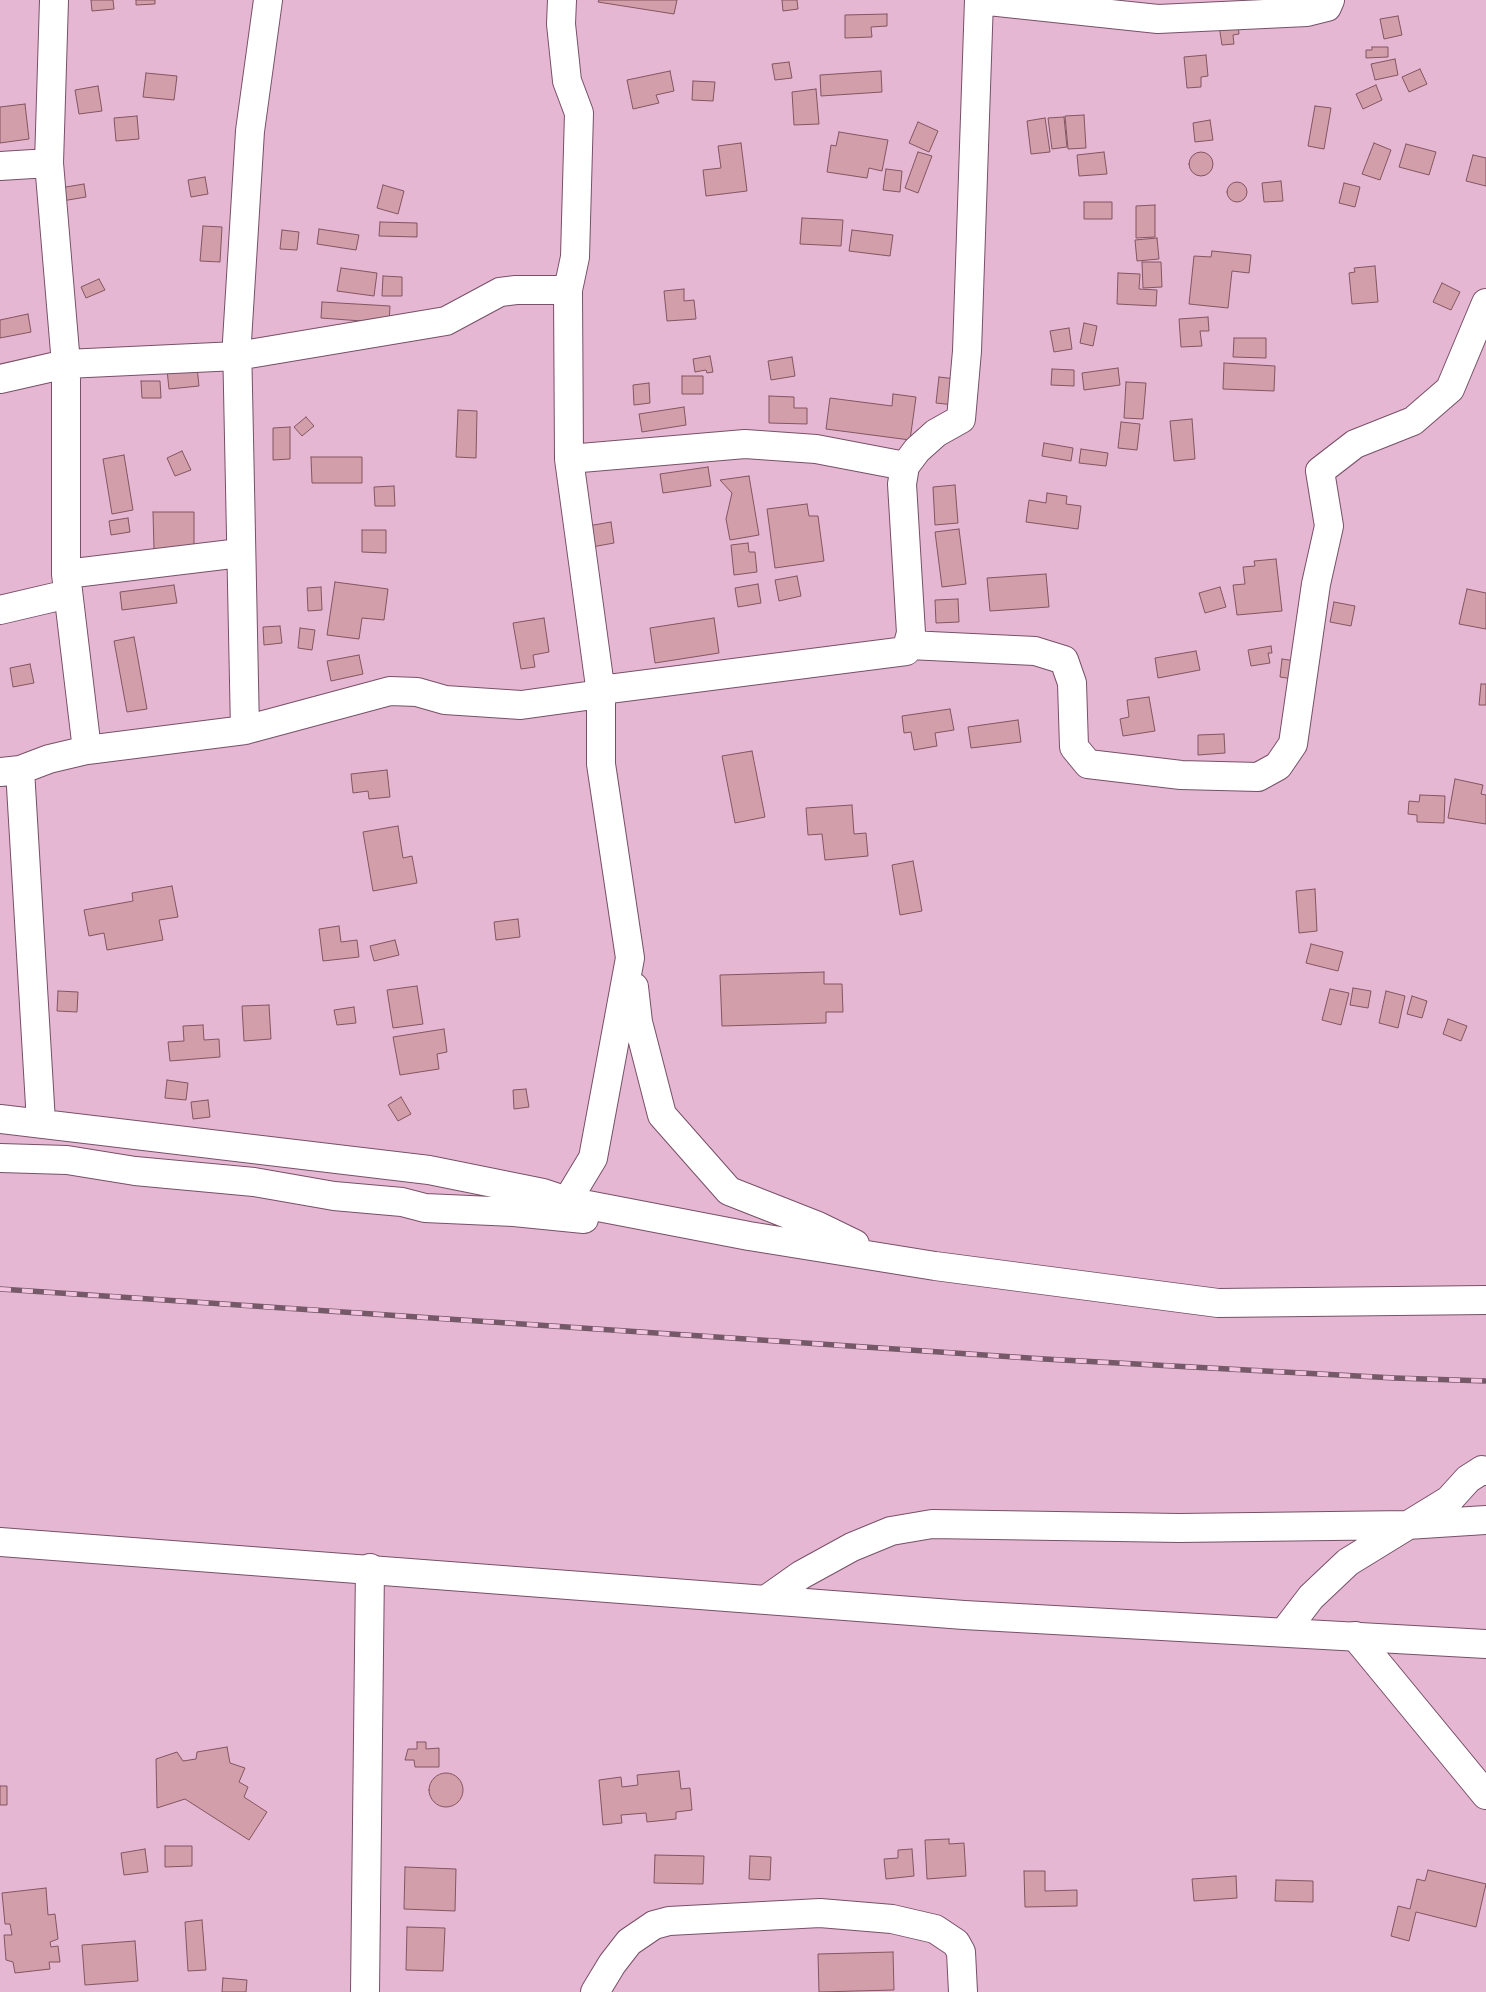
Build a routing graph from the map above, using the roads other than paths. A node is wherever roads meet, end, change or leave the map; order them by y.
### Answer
1 (54, 0) edge
2 (268, 0) edge
3 (562, 0) edge
4 (979, 0) edge
5 (1330, 0) edge
6 (50, 162) junction
7 (0, 166) edge
8 (568, 290) junction
9 (1486, 303) edge
10 (237, 356) junction
11 (66, 364) junction
12 (0, 379) edge
13 (569, 459) junction
14 (905, 466) junction
15 (240, 553) junction
16 (67, 584) junction
17 (0, 610) edge
18 (909, 645) junction
19 (601, 694) junction
20 (245, 730) junction
21 (87, 750) junction
22 (10, 771) edge
23 (630, 958) junction
24 (0, 1119) edge
25 (41, 1122) junction
26 (0, 1158) edge
27 (567, 1201) junction
28 (634, 1215) junction
29 (881, 1257) junction
30 (1486, 1300) edge
31 (1486, 1471) edge
32 (1486, 1520) edge
33 (1407, 1525) junction
34 (0, 1542) edge
35 (370, 1568) junction
36 (768, 1600) junction
37 (1285, 1631) junction
38 (1355, 1636) junction
39 (1486, 1644) edge
40 (1486, 1795) edge
41 (365, 1992) edge
42 (595, 1992) edge
43 (963, 1992) edge

1 - 6 street
2 - 10 street
3 - 8 street
4 - 5 street
4 - 14 street
6 - 7 street
6 - 11 street
8 - 10 street
8 - 13 street
9 - 18 street
10 - 11 street
10 - 15 street
11 - 12 street
11 - 16 street
13 - 14 street
13 - 19 street
14 - 18 street
15 - 16 street
15 - 20 street
16 - 17 street
16 - 21 street
18 - 19 street
19 - 20 street
19 - 23 street
20 - 21 street
21 - 22 street
22 - 25 street
23 - 27 street
23 - 29 street
24 - 25 street
25 - 27 street
26 - 28 street
27 - 28 street
28 - 29 street
29 - 30 street
31 - 33 street
32 - 33 street
33 - 36 street
33 - 37 street
34 - 35 street
35 - 36 street
35 - 41 street
36 - 37 street
37 - 38 street
38 - 39 street
38 - 40 street
42 - 43 street

